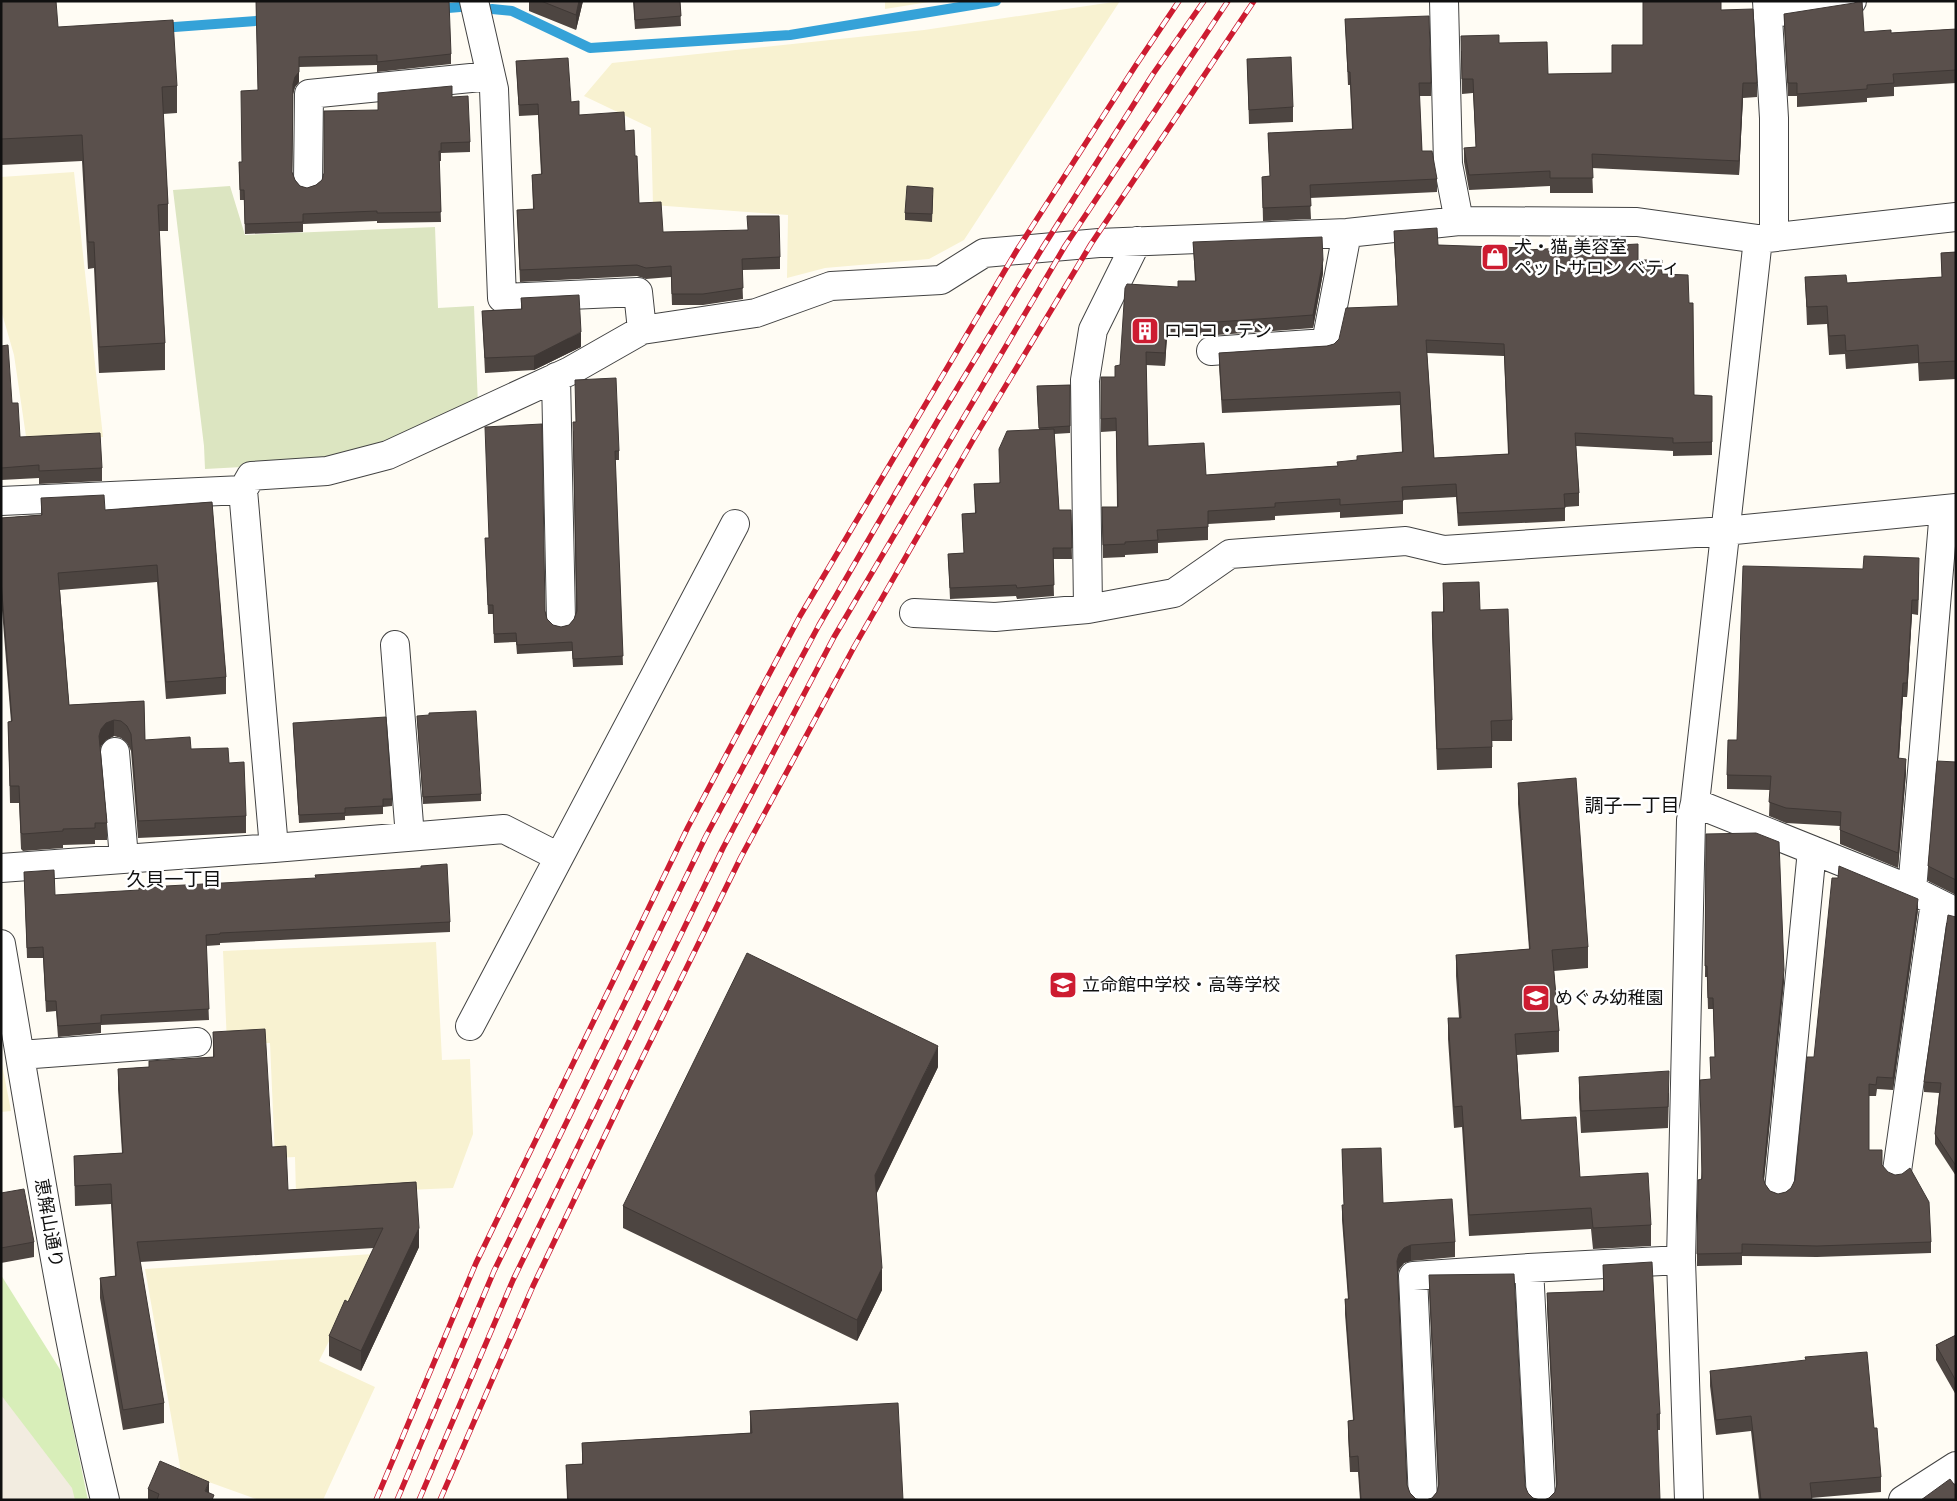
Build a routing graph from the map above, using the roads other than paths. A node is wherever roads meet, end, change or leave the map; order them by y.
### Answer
1 (474, 1) edge
2 (1444, 1) edge
3 (1852, 1) edge
4 (1768, 8) edge
5 (491, 76) junction
6 (308, 182) dead end
7 (1956, 217) edge
8 (1459, 222) junction
9 (1347, 233) junction
10 (1766, 238) junction
11 (1137, 241) junction
12 (642, 330) junction
13 (1210, 351) dead end
14 (556, 378) junction
15 (243, 490) junction
16 (1, 501) edge
17 (1950, 509) edge
18 (735, 524) dead end
19 (1725, 531) junction
20 (1088, 610) junction
21 (914, 613) dead end
22 (562, 620) dead end
23 (395, 645) dead end
24 (115, 752) dead end
25 (1695, 803) junction
26 (410, 837) junction
27 (274, 848) junction
28 (1812, 850) junction
29 (124, 858) junction
30 (559, 858) junction
31 (1, 868) edge
32 (1934, 901) edge
33 (1, 944) edge
34 (470, 1026) dead end
35 (197, 1042) dead end
36 (20, 1055) junction
37 (1897, 1171) dead end
38 (1778, 1190) dead end
39 (1681, 1260) junction
40 (1529, 1268) junction
41 (1956, 1466) edge
42 (104, 1500) edge
43 (1423, 1500) edge
44 (1541, 1500) edge
45 (1689, 1500) edge
46 (1903, 1500) edge

1 - 5 street
2 - 8 street
3 - 4 street
4 - 10 street
5 - 6 street
5 - 12 street
7 - 10 street
8 - 9 street
8 - 10 street
9 - 11 street
9 - 13 street
10 - 19 street
11 - 12 street
11 - 20 street
12 - 14 street
14 - 15 street
14 - 22 street
15 - 16 street
15 - 27 street
17 - 19 street
17 - 32 street
18 - 30 street
19 - 20 street
19 - 25 street
20 - 21 street
23 - 26 street
24 - 29 street
25 - 28 street
25 - 39 street
26 - 27 street
26 - 30 street
27 - 29 street
28 - 32 street
28 - 38 street
29 - 31 street
30 - 34 street
32 - 37 street
33 - 36 street, 恵解山通り
35 - 36 street
36 - 42 street, 恵解山通り
39 - 40 street
39 - 45 street
40 - 43 street
40 - 44 street
41 - 46 street

